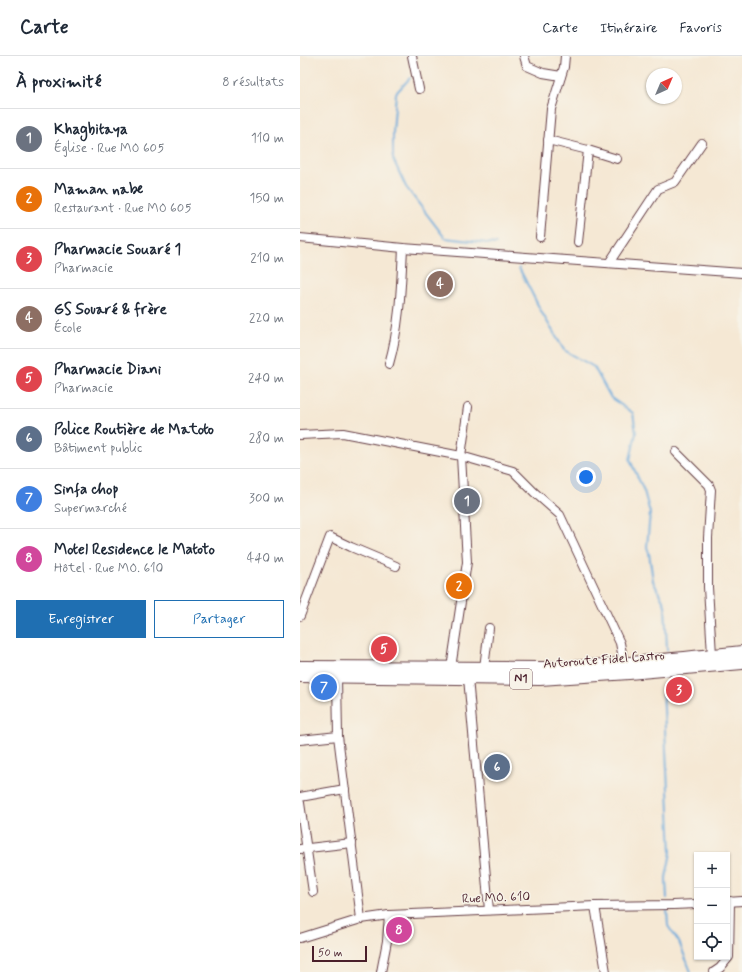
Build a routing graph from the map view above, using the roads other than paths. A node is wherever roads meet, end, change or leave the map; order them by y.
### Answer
1 (412, 56) edge
2 (524, 56) edge
3 (565, 56) edge
4 (561, 76) junction
5 (419, 89) dead end
6 (548, 140) junction
7 (702, 143) dead end
8 (588, 150) junction
9 (617, 159) dead end
10 (540, 237) dead end
11 (300, 238) edge
12 (578, 242) dead end
13 (404, 248) junction
14 (609, 263) junction
15 (742, 273) edge
16 (390, 364) dead end
17 (468, 407) dead end
18 (300, 435) edge
19 (676, 452) dead end
20 (461, 456) junction
21 (396, 566) dead end
22 (300, 616) edge
23 (489, 628) dead end
24 (742, 652) edge
25 (712, 655) junction
26 (624, 663) junction
27 (742, 663) edge
28 (300, 667) edge
29 (451, 668) junction
30 (484, 668) junction
31 (300, 676) edge
32 (337, 677) junction
33 (468, 678) junction
34 (338, 736) junction
35 (300, 740) edge
36 (345, 789) junction
37 (300, 797) edge
38 (300, 803) edge
39 (352, 843) junction
40 (303, 849) edge
41 (314, 892) dead end
42 (742, 901) edge
43 (730, 902) edge
44 (694, 904) edge
45 (595, 906) junction
46 (490, 910) junction
47 (389, 915) junction
48 (361, 919) junction
49 (729, 924) edge
50 (300, 938) edge
51 (381, 972) edge
52 (606, 972) edge
53 (714, 972) edge

1 - 5 street
2 - 4 street
3 - 4 street
4 - 6 street
6 - 8 street
6 - 10 street
7 - 14 street
8 - 9 street
8 - 12 street
11 - 13 street
13 - 14 street
13 - 16 street
14 - 15 street
17 - 20 street
18 - 20 street
19 - 25 street
20 - 26 street
20 - 29 street
21 - 22 street
23 - 30 street
24 - 25 highway, Autoroute Fidel Castro / N1
25 - 26 highway, Autoroute Fidel Castro / N1
26 - 30 highway, Autoroute Fidel Castro / N1
27 - 33 highway, Autoroute Fidel Castro / N1
28 - 29 highway, Autoroute Fidel Castro / N1
29 - 30 highway, Autoroute Fidel Castro / N1
31 - 32 highway, Autoroute Fidel Castro / N1
32 - 33 highway, Autoroute Fidel Castro / N1
32 - 34 street
33 - 46 street
34 - 35 street
34 - 36 street
36 - 37 street
36 - 39 street
38 - 40 street
39 - 40 street
39 - 48 street
40 - 41 street
42 - 43 street
44 - 45 street, Rue MO. 610
45 - 46 street, Rue MO. 610
45 - 52 street
46 - 47 street, Rue MO. 610
47 - 48 street, Rue MO. 610
47 - 51 street
48 - 50 street, Rue MO. 610
49 - 53 street

